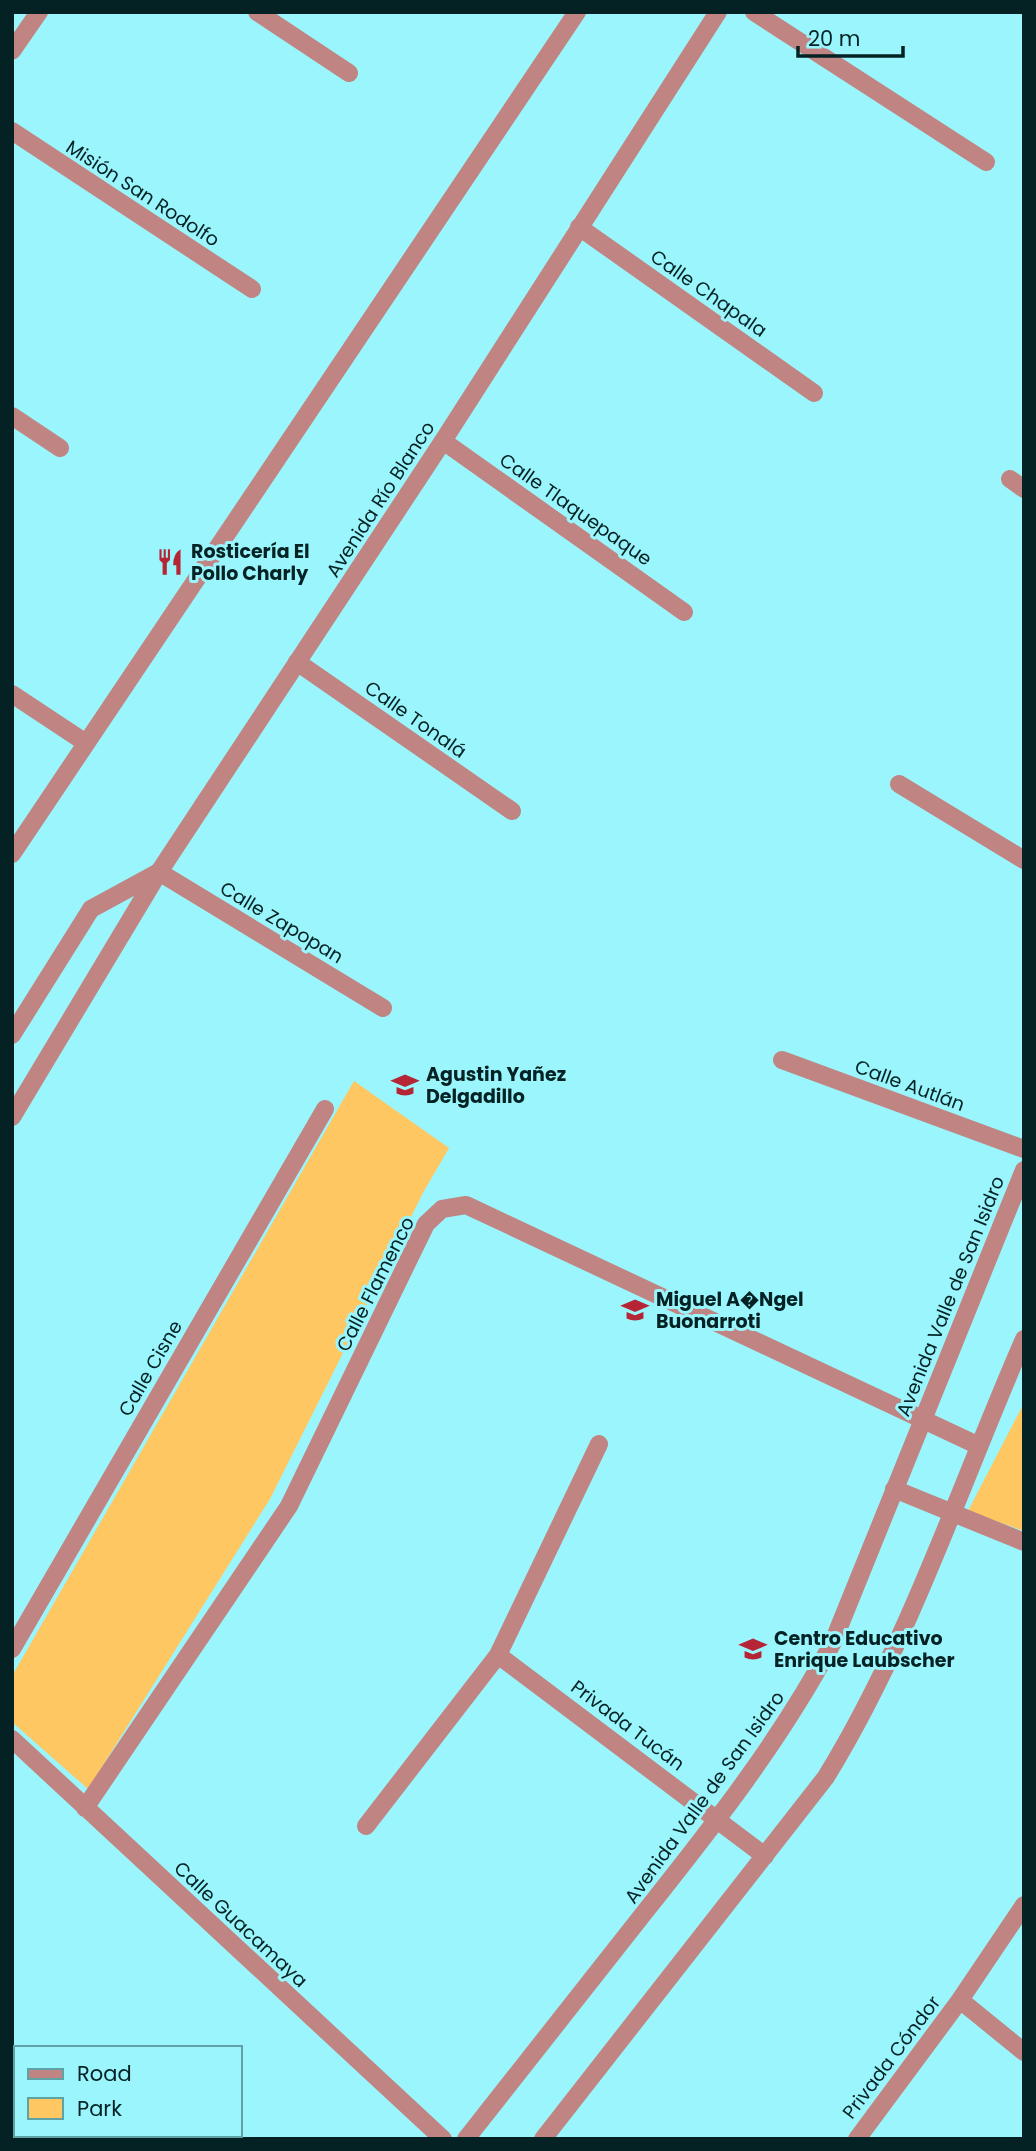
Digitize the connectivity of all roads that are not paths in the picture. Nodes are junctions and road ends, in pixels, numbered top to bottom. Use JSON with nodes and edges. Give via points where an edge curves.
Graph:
{"nodes":[{"id":1,"x":39,"y":12,"type":"edge"},
{"id":2,"x":257,"y":12,"type":"edge"},
{"id":3,"x":577,"y":12,"type":"edge"},
{"id":4,"x":718,"y":12,"type":"edge"},
{"id":5,"x":754,"y":12,"type":"edge"},
{"id":6,"x":12,"y":51,"type":"edge"},
{"id":7,"x":349,"y":73,"type":"dead end"},
{"id":8,"x":12,"y":131,"type":"edge"},
{"id":9,"x":986,"y":162,"type":"dead end"},
{"id":10,"x":579,"y":227,"type":"junction"},
{"id":11,"x":251,"y":289,"type":"dead end"},
{"id":12,"x":814,"y":393,"type":"dead end"},
{"id":13,"x":12,"y":416,"type":"edge"},
{"id":14,"x":443,"y":441,"type":"junction"},
{"id":15,"x":60,"y":448,"type":"dead end"},
{"id":16,"x":684,"y":612,"type":"dead end"},
{"id":17,"x":297,"y":662,"type":"junction"},
{"id":18,"x":12,"y":694,"type":"edge"},
{"id":19,"x":86,"y":743,"type":"junction"},
{"id":20,"x":899,"y":785,"type":"dead end"},
{"id":21,"x":512,"y":811,"type":"dead end"},
{"id":22,"x":12,"y":853,"type":"edge"},
{"id":23,"x":1024,"y":860,"type":"edge"},
{"id":24,"x":159,"y":872,"type":"junction"},
{"id":25,"x":383,"y":1008,"type":"dead end"},
{"id":26,"x":12,"y":1035,"type":"edge"},
{"id":27,"x":782,"y":1060,"type":"dead end"},
{"id":28,"x":325,"y":1109,"type":"dead end"},
{"id":29,"x":12,"y":1117,"type":"edge"},
{"id":30,"x":1024,"y":1149,"type":"edge"},
{"id":31,"x":1024,"y":1170,"type":"edge"},
{"id":32,"x":1024,"y":1339,"type":"edge"},
{"id":33,"x":923,"y":1418,"type":"junction"},
{"id":34,"x":599,"y":1444,"type":"dead end"},
{"id":35,"x":977,"y":1445,"type":"junction"},
{"id":36,"x":894,"y":1489,"type":"junction"},
{"id":37,"x":953,"y":1514,"type":"junction"},
{"id":38,"x":1024,"y":1542,"type":"edge"},
{"id":39,"x":12,"y":1649,"type":"edge"},
{"id":40,"x":498,"y":1655,"type":"junction"},
{"id":41,"x":12,"y":1739,"type":"edge"},
{"id":42,"x":85,"y":1808,"type":"junction"},
{"id":43,"x":719,"y":1819,"type":"junction"},
{"id":44,"x":366,"y":1826,"type":"dead end"},
{"id":45,"x":765,"y":1856,"type":"junction"},
{"id":46,"x":1024,"y":1905,"type":"edge"},
{"id":47,"x":960,"y":2000,"type":"junction"},
{"id":48,"x":1024,"y":2052,"type":"edge"},
{"id":49,"x":443,"y":2139,"type":"edge"},
{"id":50,"x":466,"y":2139,"type":"edge"},
{"id":51,"x":543,"y":2139,"type":"edge"},
{"id":52,"x":857,"y":2139,"type":"edge"}],
"edges":[{"from":1,"to":6,"type":"street"},
{"from":2,"to":7,"type":"street"},
{"from":3,"to":19,"type":"street"},
{"from":4,"to":10,"type":"street","name":"Avenida Río Blanco"},
{"from":5,"to":9,"type":"street"},
{"from":8,"to":11,"type":"street","name":"Misión San Rodolfo"},
{"from":10,"to":12,"type":"street","name":"Calle Chapala"},
{"from":10,"to":14,"type":"street","name":"Avenida Río Blanco"},
{"from":13,"to":15,"type":"street"},
{"from":14,"to":16,"type":"street","name":"Calle Tlaquepaque"},
{"from":14,"to":17,"type":"street","name":"Avenida Río Blanco"},
{"from":17,"to":21,"type":"street","name":"Calle Tonalá"},
{"from":17,"to":24,"type":"street","name":"Avenida Río Blanco"},
{"from":18,"to":19,"type":"street"},
{"from":19,"to":22,"type":"street"},
{"from":20,"to":23,"type":"street"},
{"from":24,"to":25,"type":"street","name":"Calle Zapopan"},
{"from":24,"to":26,"type":"street","via":[[91,909]]},
{"from":24,"to":29,"type":"street","name":"Avenida Río Blanco"},
{"from":27,"to":30,"type":"street","name":"Calle Autlán"},
{"from":28,"to":39,"type":"street","name":"Calle Cisne"},
{"from":31,"to":33,"type":"street","name":"Avenida Valle de San Isidro"},
{"from":32,"to":35,"type":"street"},
{"from":33,"to":35,"type":"street","name":"Calle Flamenco"},
{"from":33,"to":36,"type":"street","name":"Avenida Valle de San Isidro"},
{"from":33,"to":42,"type":"street","name":"Calle Flamenco","via":[[466,1205],[442,1209],[426,1224],[289,1506]]},
{"from":34,"to":40,"type":"street"},
{"from":35,"to":37,"type":"street"},
{"from":36,"to":37,"type":"street"},
{"from":36,"to":43,"type":"street","name":"Avenida Valle de San Isidro","via":[[833,1642],[776,1741]]},
{"from":37,"to":38,"type":"street"},
{"from":37,"to":45,"type":"street","via":[[858,1724],[826,1777]]},
{"from":40,"to":43,"type":"street","name":"Privada Tucán"},
{"from":40,"to":44,"type":"street"},
{"from":41,"to":42,"type":"street","name":"Calle Guacamaya"},
{"from":42,"to":49,"type":"street","name":"Calle Guacamaya"},
{"from":43,"to":45,"type":"street","name":"Privada Tucán"},
{"from":43,"to":50,"type":"street","name":"Avenida Valle de San Isidro"},
{"from":45,"to":51,"type":"street"},
{"from":46,"to":47,"type":"street","name":"Privada Cóndor"},
{"from":47,"to":48,"type":"street","name":"Privada Cóndor"},
{"from":47,"to":52,"type":"street","name":"Privada Cóndor"}]}
